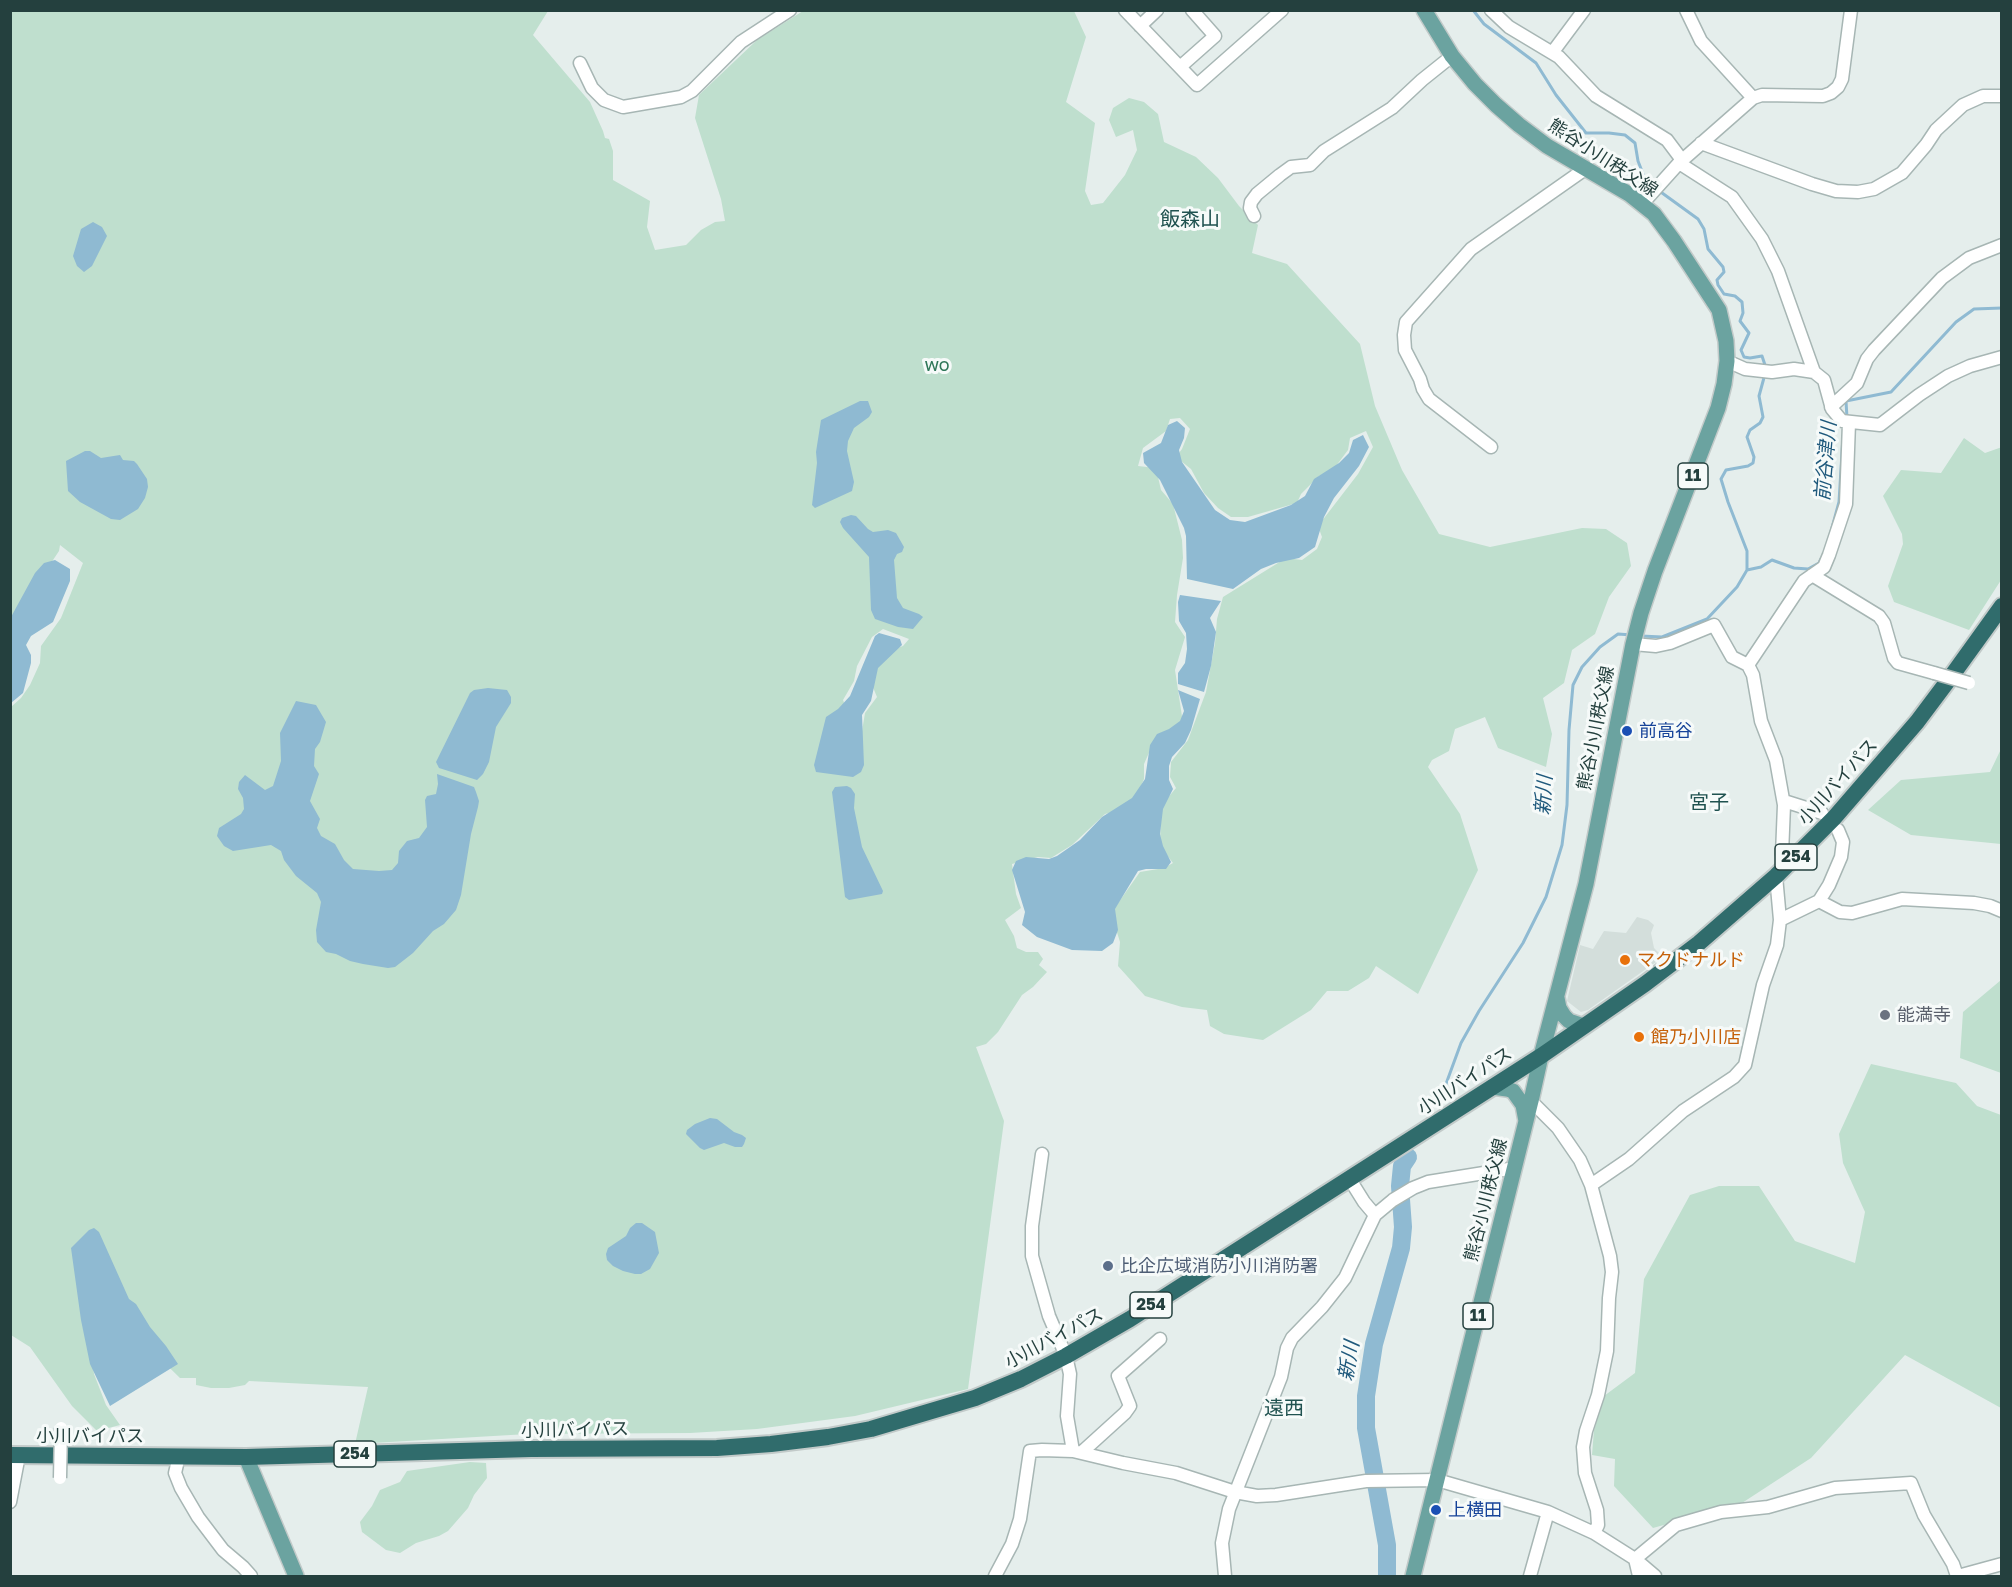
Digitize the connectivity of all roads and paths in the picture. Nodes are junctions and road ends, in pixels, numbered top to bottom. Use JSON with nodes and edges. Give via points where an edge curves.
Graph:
{"nodes":[{"id":1,"x":790,"y":10,"type":"edge"},
{"id":2,"x":1125,"y":10,"type":"edge"},
{"id":3,"x":1157,"y":10,"type":"edge"},
{"id":4,"x":1192,"y":10,"type":"edge"},
{"id":5,"x":1282,"y":10,"type":"edge"},
{"id":6,"x":1424,"y":10,"type":"edge"},
{"id":7,"x":1491,"y":10,"type":"edge"},
{"id":8,"x":1584,"y":10,"type":"edge"},
{"id":9,"x":1686,"y":10,"type":"edge"},
{"id":10,"x":1851,"y":10,"type":"edge"},
{"id":11,"x":1140,"y":26,"type":"junction"},
{"id":12,"x":1552,"y":53,"type":"junction"},
{"id":13,"x":1452,"y":56,"type":"junction"},
{"id":14,"x":580,"y":63,"type":"dead end"},
{"id":15,"x":1180,"y":67,"type":"junction"},
{"id":16,"x":2001,"y":96,"type":"edge"},
{"id":17,"x":1753,"y":98,"type":"junction"},
{"id":18,"x":1701,"y":143,"type":"junction"},
{"id":19,"x":1681,"y":162,"type":"junction"},
{"id":20,"x":1585,"y":169,"type":"junction"},
{"id":21,"x":1643,"y":203,"type":"junction"},
{"id":22,"x":1254,"y":216,"type":"dead end"},
{"id":23,"x":2001,"y":245,"type":"edge"},
{"id":24,"x":2001,"y":357,"type":"edge"},
{"id":25,"x":1727,"y":361,"type":"junction"},
{"id":26,"x":1814,"y":372,"type":"junction"},
{"id":27,"x":1831,"y":407,"type":"junction"},
{"id":28,"x":1849,"y":423,"type":"junction"},
{"id":29,"x":1491,"y":447,"type":"dead end"},
{"id":30,"x":1812,"y":575,"type":"junction"},
{"id":31,"x":2001,"y":606,"type":"edge"},
{"id":32,"x":1633,"y":644,"type":"junction"},
{"id":33,"x":1748,"y":665,"type":"junction"},
{"id":34,"x":1974,"y":684,"type":"dead end"},
{"id":35,"x":1784,"y":801,"type":"junction"},
{"id":36,"x":1822,"y":813,"type":"dead end"},
{"id":37,"x":1838,"y":830,"type":"dead end"},
{"id":38,"x":1782,"y":871,"type":"junction"},
{"id":39,"x":1819,"y":901,"type":"junction"},
{"id":40,"x":2001,"y":911,"type":"edge"},
{"id":41,"x":1780,"y":920,"type":"junction"},
{"id":42,"x":1557,"y":998,"type":"junction"},
{"id":43,"x":1584,"y":1026,"type":"junction"},
{"id":44,"x":1541,"y":1056,"type":"junction"},
{"id":45,"x":1492,"y":1087,"type":"junction"},
{"id":46,"x":1531,"y":1101,"type":"junction"},
{"id":47,"x":1526,"y":1121,"type":"junction"},
{"id":48,"x":1042,"y":1154,"type":"dead end"},
{"id":49,"x":1515,"y":1168,"type":"junction"},
{"id":50,"x":1349,"y":1178,"type":"junction"},
{"id":51,"x":1591,"y":1185,"type":"junction"},
{"id":52,"x":1375,"y":1215,"type":"junction"},
{"id":53,"x":1160,"y":1339,"type":"dead end"},
{"id":54,"x":1066,"y":1356,"type":"junction"},
{"id":55,"x":61,"y":1428,"type":"dead end"},
{"id":56,"x":1077,"y":1452,"type":"junction"},
{"id":57,"x":15,"y":1455,"type":"edge"},
{"id":58,"x":179,"y":1456,"type":"junction"},
{"id":59,"x":246,"y":1457,"type":"junction"},
{"id":60,"x":60,"y":1478,"type":"dead end"},
{"id":61,"x":1437,"y":1480,"type":"junction"},
{"id":62,"x":1235,"y":1492,"type":"junction"},
{"id":63,"x":10,"y":1502,"type":"edge"},
{"id":64,"x":1548,"y":1512,"type":"junction"},
{"id":65,"x":1594,"y":1533,"type":"junction"},
{"id":66,"x":1635,"y":1559,"type":"junction"},
{"id":67,"x":2001,"y":1564,"type":"edge"},
{"id":68,"x":251,"y":1576,"type":"edge"},
{"id":69,"x":296,"y":1576,"type":"edge"},
{"id":70,"x":995,"y":1576,"type":"edge"},
{"id":71,"x":1225,"y":1576,"type":"edge"},
{"id":72,"x":1413,"y":1576,"type":"edge"},
{"id":73,"x":1530,"y":1576,"type":"edge"},
{"id":74,"x":1639,"y":1576,"type":"edge"},
{"id":75,"x":1655,"y":1576,"type":"edge"},
{"id":76,"x":1958,"y":1576,"type":"edge"}],
"edges":[{"from":1,"to":14,"type":"street","via":[[741,42],[692,91],[681,97],[623,107],[604,100],[592,88]]},
{"from":2,"to":11,"type":"street"},
{"from":3,"to":11,"type":"street"},
{"from":4,"to":15,"type":"street","via":[[1215,36]]},
{"from":5,"to":15,"type":"street","via":[[1197,85]]},
{"from":6,"to":13,"type":"main road","name":"熊谷小川秩父線","number":"11"},
{"from":7,"to":12,"type":"street","via":[[1516,32]]},
{"from":8,"to":12,"type":"street"},
{"from":9,"to":17,"type":"street","via":[[1701,41]]},
{"from":10,"to":17,"type":"street","via":[[1838,87],[1823,96]]},
{"from":11,"to":15,"type":"street"},
{"from":12,"to":19,"type":"street","via":[[1596,96],[1667,140]]},
{"from":13,"to":20,"type":"main road","name":"熊谷小川秩父線","number":"11","via":[[1519,125]]},
{"from":13,"to":22,"type":"street","via":[[1392,108],[1310,165],[1291,167],[1280,175],[1251,202]]},
{"from":16,"to":18,"type":"street","via":[[1983,96],[1963,105],[1936,130],[1902,173],[1874,189],[1858,192],[1812,184]]},
{"from":17,"to":18,"type":"street"},
{"from":18,"to":19,"type":"street"},
{"from":19,"to":21,"type":"street"},
{"from":19,"to":26,"type":"street","via":[[1732,197],[1762,239],[1779,271]]},
{"from":20,"to":21,"type":"main road","name":"熊谷小川秩父線","number":"11"},
{"from":20,"to":29,"type":"street","via":[[1471,249],[1406,322],[1405,350],[1429,399]]},
{"from":21,"to":25,"type":"main road","name":"熊谷小川秩父線","number":"11","via":[[1712,298],[1723,325]]},
{"from":23,"to":27,"type":"street","via":[[1970,258],[1942,278],[1874,350],[1857,383]]},
{"from":24,"to":28,"type":"street","via":[[1948,376],[1880,425]]},
{"from":25,"to":26,"type":"street","via":[[1745,369]]},
{"from":25,"to":32,"type":"main road","name":"熊谷小川秩父線","number":"11","via":[[1718,408],[1655,572]]},
{"from":26,"to":27,"type":"street","via":[[1824,380]]},
{"from":27,"to":28,"type":"street","via":[[1836,416]]},
{"from":28,"to":30,"type":"street","via":[[1846,504],[1830,555],[1824,567]]},
{"from":30,"to":33,"type":"street","via":[[1804,581]]},
{"from":30,"to":34,"type":"street","bridge":true,"via":[[1879,616],[1898,663]]},
{"from":31,"to":38,"type":"highway","name":"小川バイパス","number":"254","via":[[1917,722]]},
{"from":32,"to":33,"type":"street","via":[[1670,643],[1714,625],[1732,657]]},
{"from":32,"to":42,"type":"main road","name":"熊谷小川秩父線","number":"11","via":[[1586,884]]},
{"from":33,"to":35,"type":"street"},
{"from":35,"to":36,"type":"street"},
{"from":35,"to":38,"type":"street"},
{"from":37,"to":39,"type":"street","via":[[1843,842],[1841,857]]},
{"from":38,"to":41,"type":"street"},
{"from":38,"to":43,"type":"highway","name":"小川バイパス","number":"254","via":[[1699,943]]},
{"from":39,"to":40,"type":"street","via":[[1840,912],[1852,913],[1902,899],[1974,903]]},
{"from":39,"to":41,"type":"street"},
{"from":41,"to":51,"type":"street","via":[[1745,1065]]},
{"from":42,"to":43,"type":"main road","via":[[1564,1016]]},
{"from":42,"to":44,"type":"main road","name":"熊谷小川秩父線","number":"11"},
{"from":43,"to":44,"type":"highway","name":"小川バイパス","number":"254"},
{"from":44,"to":45,"type":"highway","name":"小川バイパス","number":"254"},
{"from":44,"to":46,"type":"main road","name":"熊谷小川秩父線","number":"11"},
{"from":45,"to":47,"type":"main road","via":[[1513,1092],[1523,1105]]},
{"from":45,"to":50,"type":"highway","name":"小川バイパス","number":"254"},
{"from":46,"to":47,"type":"main road","name":"熊谷小川秩父線","number":"11"},
{"from":46,"to":51,"type":"street","via":[[1558,1128],[1580,1160]]},
{"from":47,"to":49,"type":"main road","name":"熊谷小川秩父線","number":"11"},
{"from":48,"to":54,"type":"street","via":[[1032,1256],[1049,1316]]},
{"from":49,"to":52,"type":"street","via":[[1428,1182],[1393,1200]]},
{"from":49,"to":61,"type":"main road","name":"熊谷小川秩父線","number":"11"},
{"from":50,"to":52,"type":"street"},
{"from":50,"to":54,"type":"highway","name":"小川バイパス","number":"254"},
{"from":51,"to":65,"type":"street","via":[[1612,1272],[1607,1351],[1583,1447],[1585,1473],[1599,1525]]},
{"from":52,"to":62,"type":"street","via":[[1345,1278],[1292,1338],[1281,1377]]},
{"from":53,"to":56,"type":"street","via":[[1118,1376],[1130,1406],[1125,1413]]},
{"from":54,"to":56,"type":"street","via":[[1070,1374],[1067,1416]]},
{"from":54,"to":59,"type":"highway","name":"小川バイパス","number":"254","via":[[975,1398],[871,1430],[828,1437],[717,1448]]},
{"from":55,"to":60,"type":"street","bridge":true},
{"from":56,"to":62,"type":"street","via":[[1176,1473]]},
{"from":56,"to":70,"type":"street","via":[[1030,1451],[1020,1519]]},
{"from":57,"to":58,"type":"highway","name":"小川バイパス","number":"254"},
{"from":57,"to":63,"type":"street"},
{"from":58,"to":59,"type":"highway","name":"小川バイパス","number":"254"},
{"from":58,"to":68,"type":"street","via":[[176,1473],[198,1517],[223,1550]]},
{"from":59,"to":69,"type":"main road"},
{"from":61,"to":62,"type":"street","via":[[1366,1480],[1276,1495]]},
{"from":61,"to":64,"type":"street"},
{"from":61,"to":72,"type":"main road","name":"熊谷小川秩父線","number":"11"},
{"from":62,"to":71,"type":"street","via":[[1222,1543]]},
{"from":64,"to":65,"type":"street"},
{"from":64,"to":73,"type":"street"},
{"from":65,"to":66,"type":"street"},
{"from":66,"to":74,"type":"street"},
{"from":66,"to":75,"type":"street"},
{"from":66,"to":76,"type":"street","via":[[1676,1525],[1721,1512],[1768,1508],[1834,1488],[1911,1483]]},
{"from":67,"to":76,"type":"street"}]}
